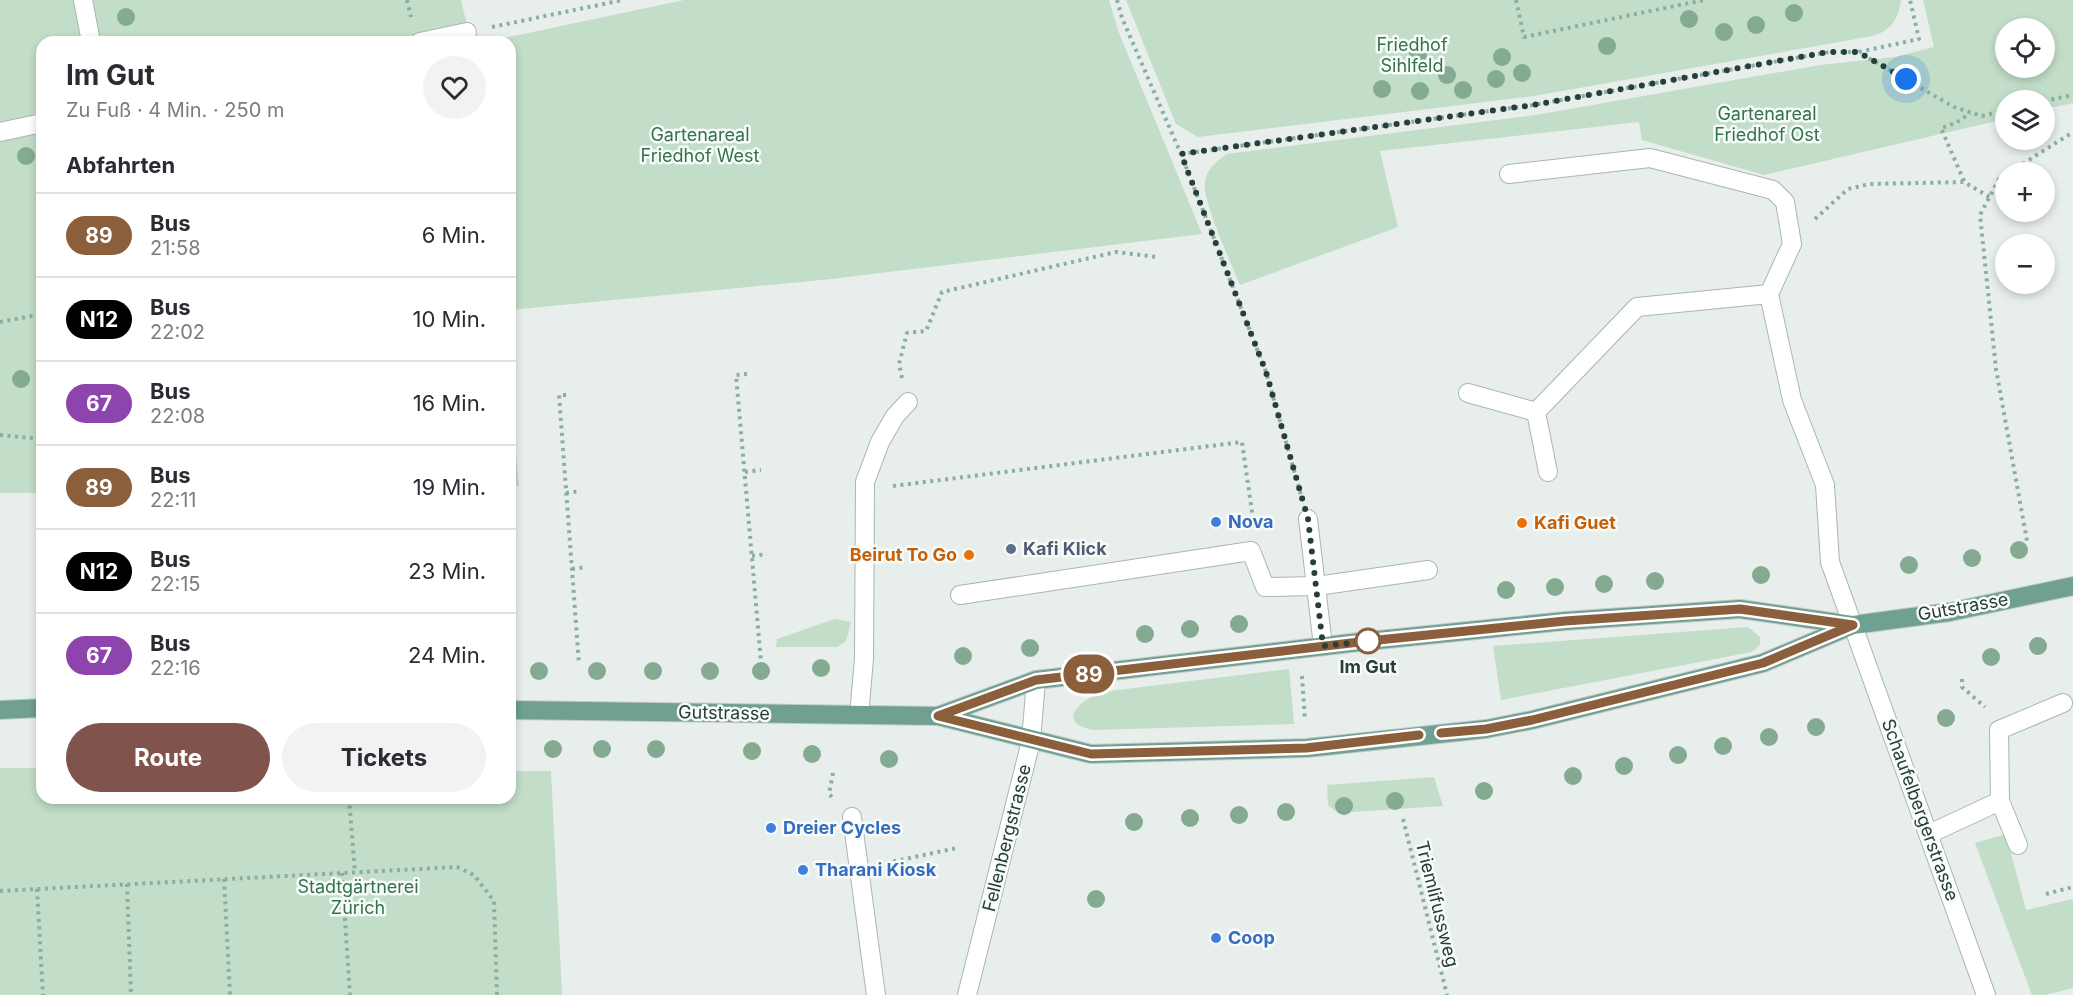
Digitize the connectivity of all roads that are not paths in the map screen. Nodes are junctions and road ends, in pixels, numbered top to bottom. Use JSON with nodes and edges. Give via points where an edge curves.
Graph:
{"nodes":[{"id":1,"x":83,"y":0,"type":"edge"},
{"id":2,"x":467,"y":32,"type":"road end"},
{"id":3,"x":91,"y":36,"type":"edge"},
{"id":4,"x":448,"y":36,"type":"edge"},
{"id":5,"x":36,"y":124,"type":"edge"},
{"id":6,"x":0,"y":132,"type":"edge"},
{"id":7,"x":1509,"y":174,"type":"dead end"},
{"id":8,"x":1769,"y":294,"type":"junction"},
{"id":9,"x":1468,"y":393,"type":"dead end"},
{"id":10,"x":908,"y":402,"type":"road end"},
{"id":11,"x":1536,"y":412,"type":"junction"},
{"id":12,"x":1548,"y":472,"type":"dead end"},
{"id":13,"x":1308,"y":519,"type":"road end"},
{"id":14,"x":1428,"y":570,"type":"dead end"},
{"id":15,"x":1317,"y":586,"type":"junction"},
{"id":16,"x":2073,"y":586,"type":"edge"},
{"id":17,"x":960,"y":595,"type":"dead end"},
{"id":18,"x":1853,"y":625,"type":"junction"},
{"id":19,"x":1323,"y":646,"type":"junction"},
{"id":20,"x":1036,"y":680,"type":"junction"},
{"id":21,"x":2062,"y":703,"type":"dead end"},
{"id":22,"x":36,"y":708,"type":"edge"},
{"id":23,"x":0,"y":710,"type":"edge"},
{"id":24,"x":516,"y":710,"type":"edge"},
{"id":25,"x":859,"y":715,"type":"junction"},
{"id":26,"x":938,"y":716,"type":"junction"},
{"id":27,"x":1031,"y":741,"type":"junction"},
{"id":28,"x":2000,"y":801,"type":"junction"},
{"id":29,"x":852,"y":817,"type":"dead end"},
{"id":30,"x":1929,"y":834,"type":"junction"},
{"id":31,"x":2018,"y":846,"type":"dead end"},
{"id":32,"x":876,"y":995,"type":"edge"},
{"id":33,"x":967,"y":995,"type":"edge"},
{"id":34,"x":1986,"y":995,"type":"edge"}],
"edges":[{"from":1,"to":3,"type":"street"},
{"from":2,"to":4,"type":"street"},
{"from":5,"to":6,"type":"street"},
{"from":7,"to":8,"type":"street","via":[[1650,158],[1773,190],[1785,202],[1792,244]]},
{"from":8,"to":11,"type":"street","via":[[1637,307]]},
{"from":8,"to":18,"type":"street","name":"Schaufelbergerstrasse","via":[[1792,400],[1825,485],[1830,562]]},
{"from":9,"to":11,"type":"street"},
{"from":10,"to":25,"type":"street","via":[[880,442],[865,482],[864,658]]},
{"from":11,"to":12,"type":"street"},
{"from":13,"to":15,"type":"street"},
{"from":14,"to":15,"type":"street"},
{"from":15,"to":17,"type":"street","via":[[1265,587],[1251,551]]},
{"from":15,"to":19,"type":"street"},
{"from":16,"to":18,"type":"main road","name":"Gutstrasse","via":[[1950,612]]},
{"from":18,"to":19,"type":"main road","name":"Gutstrasse","via":[[1740,609],[1565,621]]},
{"from":18,"to":27,"type":"main road","name":"Gutstrasse","via":[[1763,663],[1486,729],[1306,748],[1091,754]]},
{"from":18,"to":30,"type":"street","name":"Schaufelbergerstrasse"},
{"from":19,"to":20,"type":"main road","name":"Gutstrasse"},
{"from":20,"to":26,"type":"main road","name":"Gutstrasse"},
{"from":20,"to":27,"type":"street","name":"Fellenbergstrasse"},
{"from":21,"to":28,"type":"street","via":[[1999,730]]},
{"from":22,"to":23,"type":"main road"},
{"from":24,"to":25,"type":"main road","name":"Gutstrasse"},
{"from":25,"to":26,"type":"main road","name":"Gutstrasse"},
{"from":26,"to":27,"type":"main road","name":"Gutstrasse"},
{"from":27,"to":33,"type":"street","name":"Fellenbergstrasse"},
{"from":28,"to":30,"type":"street"},
{"from":28,"to":31,"type":"street"},
{"from":29,"to":32,"type":"street"},
{"from":30,"to":34,"type":"street","name":"Schaufelbergerstrasse"}]}
